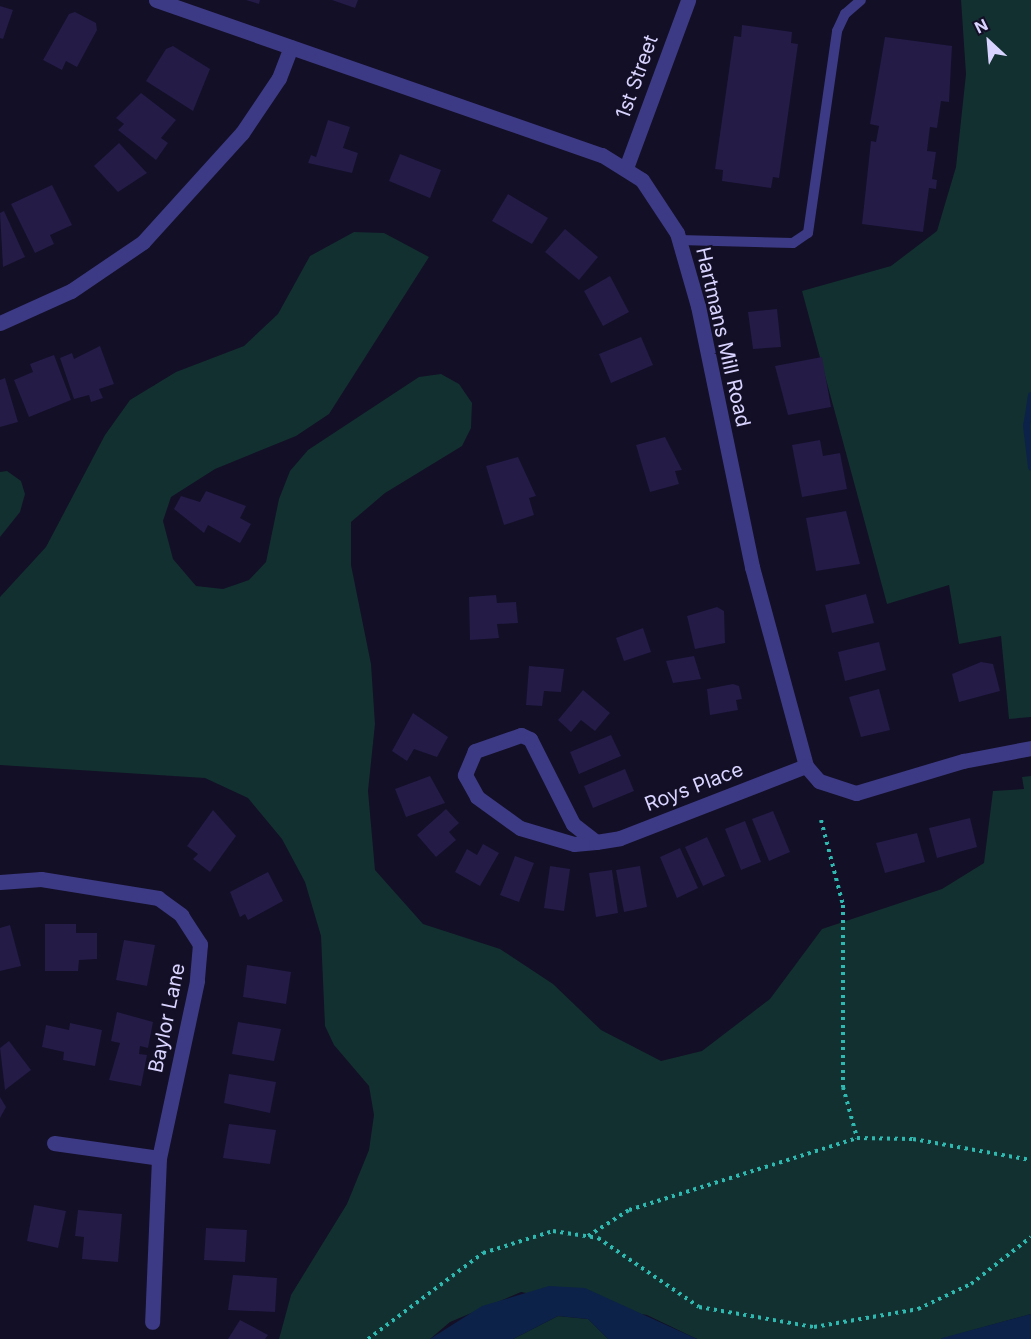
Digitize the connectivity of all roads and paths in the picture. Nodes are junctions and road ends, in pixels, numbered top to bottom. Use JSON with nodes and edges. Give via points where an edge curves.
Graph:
{"nodes":[{"id":1,"x":156,"y":0,"type":"edge"},
{"id":2,"x":688,"y":0,"type":"edge"},
{"id":3,"x":861,"y":0,"type":"edge"},
{"id":4,"x":291,"y":46,"type":"junction"},
{"id":5,"x":626,"y":168,"type":"junction"},
{"id":6,"x":679,"y":240,"type":"junction"},
{"id":7,"x":0,"y":323,"type":"edge"},
{"id":8,"x":1031,"y":748,"type":"edge"},
{"id":9,"x":806,"y":766,"type":"junction"},
{"id":10,"x":821,"y":820,"type":"dead end"},
{"id":11,"x":596,"y":842,"type":"junction"},
{"id":12,"x":0,"y":882,"type":"edge"},
{"id":13,"x":857,"y":1138,"type":"junction"},
{"id":14,"x":54,"y":1143,"type":"dead end"},
{"id":15,"x":159,"y":1158,"type":"junction"},
{"id":16,"x":1031,"y":1160,"type":"edge"},
{"id":17,"x":587,"y":1236,"type":"junction"},
{"id":18,"x":1031,"y":1237,"type":"edge"},
{"id":19,"x":152,"y":1322,"type":"dead end"},
{"id":20,"x":368,"y":1339,"type":"edge"}],
"edges":[{"from":1,"to":4,"type":"street","name":"Hartmans Mill Road"},
{"from":2,"to":5,"type":"street","name":"1st Street"},
{"from":3,"to":6,"type":"lane","via":[[844,14],[837,31],[808,233],[793,243]]},
{"from":4,"to":5,"type":"street","name":"Hartmans Mill Road"},
{"from":4,"to":7,"type":"street","via":[[279,78],[242,133],[151,234],[71,291]]},
{"from":5,"to":6,"type":"street","name":"Hartmans Mill Road","via":[[663,204]]},
{"from":6,"to":9,"type":"street","name":"Hartmans Mill Road","via":[[700,316],[752,567]]},
{"from":8,"to":9,"type":"street","via":[[963,761],[856,793],[838,791],[819,781]]},
{"from":9,"to":11,"type":"street","name":"Roys Place"},
{"from":10,"to":13,"type":"path","via":[[843,905],[843,1087]]},
{"from":11,"to":11,"type":"street","name":"Roys Place","via":[[573,824],[530,738],[521,735],[486,745],[468,762],[468,785],[477,797],[520,828],[574,844]]},
{"from":12,"to":15,"type":"street","name":"Baylor Lane","via":[[41,879],[158,898],[194,929],[201,959]]},
{"from":13,"to":16,"type":"path","via":[[913,1139]]},
{"from":13,"to":17,"type":"path","via":[[629,1210]]},
{"from":14,"to":15,"type":"street"},
{"from":15,"to":19,"type":"street","name":"Baylor Lane"},
{"from":17,"to":18,"type":"path","via":[[636,1259],[668,1289],[699,1307],[814,1327],[918,1309],[971,1284]]},
{"from":17,"to":20,"type":"path","via":[[553,1231],[483,1253]]}]}
